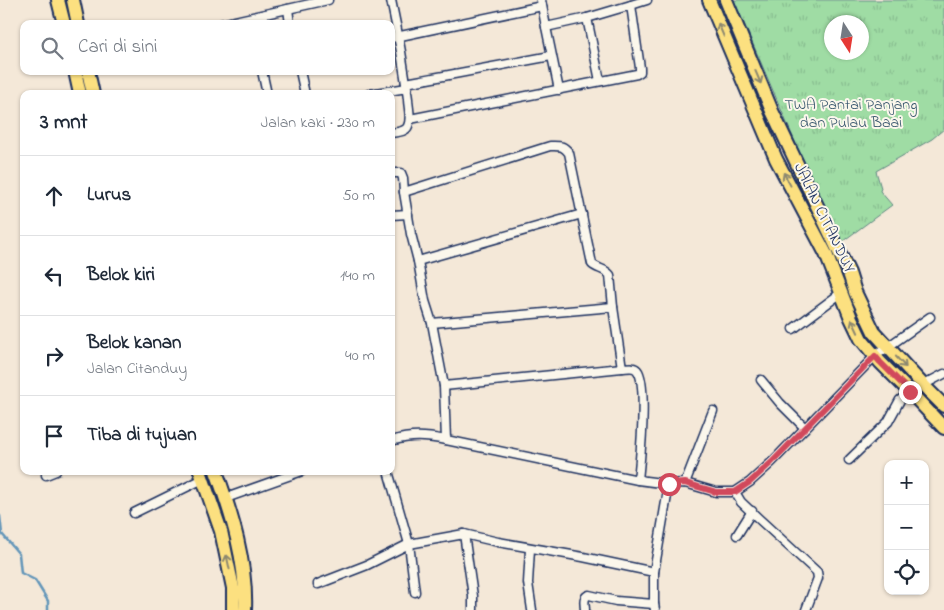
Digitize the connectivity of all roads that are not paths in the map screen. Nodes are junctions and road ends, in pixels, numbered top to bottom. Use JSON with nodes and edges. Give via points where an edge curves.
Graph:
{"nodes":[{"id":1,"x":58,"y":0,"type":"edge"},
{"id":2,"x":73,"y":0,"type":"edge"},
{"id":3,"x":328,"y":0,"type":"edge"},
{"id":4,"x":391,"y":0,"type":"edge"},
{"id":5,"x":647,"y":0,"type":"edge"},
{"id":6,"x":708,"y":0,"type":"edge"},
{"id":7,"x":726,"y":0,"type":"edge"},
{"id":8,"x":542,"y":3,"type":"edge"},
{"id":9,"x":631,"y":5,"type":"junction"},
{"id":10,"x":288,"y":9,"type":"junction"},
{"id":11,"x":587,"y":18,"type":"junction"},
{"id":12,"x":63,"y":20,"type":"edge"},
{"id":13,"x":77,"y":20,"type":"edge"},
{"id":14,"x":239,"y":20,"type":"edge"},
{"id":15,"x":289,"y":20,"type":"edge"},
{"id":16,"x":393,"y":20,"type":"edge"},
{"id":17,"x":546,"y":28,"type":"junction"},
{"id":18,"x":395,"y":37,"type":"edge"},
{"id":19,"x":552,"y":56,"type":"junction"},
{"id":20,"x":76,"y":75,"type":"edge"},
{"id":21,"x":89,"y":75,"type":"edge"},
{"id":22,"x":263,"y":75,"type":"edge"},
{"id":23,"x":301,"y":75,"type":"edge"},
{"id":24,"x":600,"y":81,"type":"junction"},
{"id":25,"x":407,"y":85,"type":"junction"},
{"id":26,"x":79,"y":90,"type":"edge"},
{"id":27,"x":92,"y":90,"type":"edge"},
{"id":28,"x":266,"y":90,"type":"edge"},
{"id":29,"x":304,"y":90,"type":"edge"},
{"id":30,"x":386,"y":90,"type":"edge"},
{"id":31,"x":559,"y":90,"type":"junction"},
{"id":32,"x":410,"y":119,"type":"junction"},
{"id":33,"x":395,"y":132,"type":"edge"},
{"id":34,"x":395,"y":173,"type":"edge"},
{"id":35,"x":404,"y":192,"type":"junction"},
{"id":36,"x":408,"y":214,"type":"junction"},
{"id":37,"x":582,"y":214,"type":"junction"},
{"id":38,"x":395,"y":215,"type":"edge"},
{"id":39,"x":418,"y":261,"type":"junction"},
{"id":40,"x":842,"y":293,"type":"junction"},
{"id":41,"x":613,"y":307,"type":"junction"},
{"id":42,"x":930,"y":317,"type":"dead end"},
{"id":43,"x":432,"y":323,"type":"junction"},
{"id":44,"x":793,"y":329,"type":"dead end"},
{"id":45,"x":888,"y":347,"type":"junction"},
{"id":46,"x":875,"y":356,"type":"junction"},
{"id":47,"x":622,"y":368,"type":"junction"},
{"id":48,"x":944,"y":374,"type":"edge"},
{"id":49,"x":761,"y":380,"type":"dead end"},
{"id":50,"x":923,"y":385,"type":"junction"},
{"id":51,"x":444,"y":386,"type":"junction"},
{"id":52,"x":910,"y":392,"type":"junction"},
{"id":53,"x":944,"y":406,"type":"edge"},
{"id":54,"x":713,"y":411,"type":"dead end"},
{"id":55,"x":805,"y":428,"type":"junction"},
{"id":56,"x":944,"y":428,"type":"edge"},
{"id":57,"x":395,"y":440,"type":"edge"},
{"id":58,"x":446,"y":440,"type":"junction"},
{"id":59,"x":849,"y":460,"type":"dead end"},
{"id":60,"x":201,"y":475,"type":"edge"},
{"id":61,"x":217,"y":475,"type":"edge"},
{"id":62,"x":291,"y":475,"type":"edge"},
{"id":63,"x":389,"y":475,"type":"edge"},
{"id":64,"x":638,"y":480,"type":"junction"},
{"id":65,"x":685,"y":483,"type":"junction"},
{"id":66,"x":669,"y":484,"type":"junction"},
{"id":67,"x":735,"y":492,"type":"junction"},
{"id":68,"x":226,"y":498,"type":"junction"},
{"id":69,"x":752,"y":511,"type":"junction"},
{"id":70,"x":134,"y":512,"type":"dead end"},
{"id":71,"x":464,"y":534,"type":"junction"},
{"id":72,"x":738,"y":536,"type":"dead end"},
{"id":73,"x":409,"y":544,"type":"junction"},
{"id":74,"x":530,"y":549,"type":"junction"},
{"id":75,"x":654,"y":572,"type":"junction"},
{"id":76,"x":318,"y":584,"type":"dead end"},
{"id":77,"x":415,"y":592,"type":"dead end"},
{"id":78,"x":655,"y":607,"type":"edge"},
{"id":79,"x":233,"y":610,"type":"edge"},
{"id":80,"x":245,"y":610,"type":"edge"},
{"id":81,"x":473,"y":610,"type":"edge"},
{"id":82,"x":532,"y":610,"type":"edge"},
{"id":83,"x":585,"y":610,"type":"edge"},
{"id":84,"x":806,"y":610,"type":"edge"}],
"edges":[{"from":1,"to":12,"type":"main road"},
{"from":2,"to":13,"type":"main road"},
{"from":3,"to":10,"type":"street"},
{"from":4,"to":16,"type":"street"},
{"from":5,"to":9,"type":"street"},
{"from":40,"to":6,"type":"main road","name":"JALAN CITANDUY","one_way":true,"via":[[826,254],[776,159]]},
{"from":7,"to":45,"type":"main road","name":"JALAN CITANDUY","one_way":true,"via":[[772,111],[849,272],[869,322]]},
{"from":8,"to":17,"type":"street"},
{"from":8,"to":18,"type":"street"},
{"from":9,"to":11,"type":"street"},
{"from":9,"to":24,"type":"street","via":[[640,72]]},
{"from":10,"to":14,"type":"street"},
{"from":10,"to":15,"type":"street"},
{"from":11,"to":17,"type":"street"},
{"from":11,"to":24,"type":"street"},
{"from":17,"to":19,"type":"street"},
{"from":18,"to":25,"type":"street"},
{"from":19,"to":25,"type":"street"},
{"from":19,"to":31,"type":"street"},
{"from":20,"to":26,"type":"main road"},
{"from":21,"to":27,"type":"main road"},
{"from":22,"to":28,"type":"street"},
{"from":23,"to":29,"type":"street"},
{"from":24,"to":31,"type":"street"},
{"from":25,"to":30,"type":"street"},
{"from":25,"to":32,"type":"street"},
{"from":31,"to":32,"type":"street"},
{"from":32,"to":33,"type":"street","via":[[406,130]]},
{"from":34,"to":35,"type":"street","via":[[401,173]]},
{"from":35,"to":36,"type":"street"},
{"from":35,"to":37,"type":"street","via":[[550,146],[559,146],[570,153]]},
{"from":36,"to":38,"type":"street"},
{"from":36,"to":39,"type":"street"},
{"from":37,"to":39,"type":"street"},
{"from":37,"to":41,"type":"street","via":[[592,264],[610,275]]},
{"from":39,"to":43,"type":"street"},
{"from":40,"to":44,"type":"street"},
{"from":46,"to":40,"type":"main road","name":"JALAN CITANDUY","one_way":true,"via":[[858,334]]},
{"from":41,"to":43,"type":"street"},
{"from":41,"to":47,"type":"street"},
{"from":42,"to":45,"type":"street"},
{"from":43,"to":51,"type":"street"},
{"from":45,"to":46,"type":"street"},
{"from":45,"to":50,"type":"main road","name":"JALAN CITANDUY","one_way":true},
{"from":46,"to":52,"type":"main road","name":"JALAN CITANDUY"},
{"from":46,"to":55,"type":"street"},
{"from":47,"to":51,"type":"street"},
{"from":47,"to":64,"type":"street","via":[[636,369],[642,389],[643,426]]},
{"from":48,"to":50,"type":"street"},
{"from":49,"to":55,"type":"street"},
{"from":50,"to":53,"type":"main road","name":"JALAN CITANDUY"},
{"from":51,"to":58,"type":"street"},
{"from":52,"to":56,"type":"main road","name":"JALAN CITANDUY"},
{"from":52,"to":59,"type":"street","via":[[900,400],[888,422]]},
{"from":54,"to":65,"type":"street"},
{"from":55,"to":67,"type":"street","via":[[772,462]]},
{"from":57,"to":58,"type":"street","via":[[422,436]]},
{"from":58,"to":64,"type":"street"},
{"from":60,"to":70,"type":"street"},
{"from":79,"to":60,"type":"main road","one_way":true,"via":[[234,588],[221,531]]},
{"from":61,"to":68,"type":"main road"},
{"from":62,"to":68,"type":"street"},
{"from":63,"to":73,"type":"street"},
{"from":64,"to":66,"type":"street"},
{"from":65,"to":66,"type":"street"},
{"from":65,"to":67,"type":"street","via":[[716,492]]},
{"from":66,"to":75,"type":"street"},
{"from":67,"to":69,"type":"street"},
{"from":68,"to":80,"type":"main road","via":[[244,571]]},
{"from":69,"to":72,"type":"street"},
{"from":69,"to":84,"type":"street","via":[[817,572],[818,578]]},
{"from":71,"to":73,"type":"street"},
{"from":71,"to":74,"type":"street"},
{"from":71,"to":81,"type":"street"},
{"from":73,"to":76,"type":"street"},
{"from":73,"to":77,"type":"street"},
{"from":74,"to":75,"type":"street"},
{"from":74,"to":82,"type":"street","via":[[528,583]]},
{"from":75,"to":78,"type":"street"},
{"from":78,"to":83,"type":"street","via":[[586,596]]}]}
